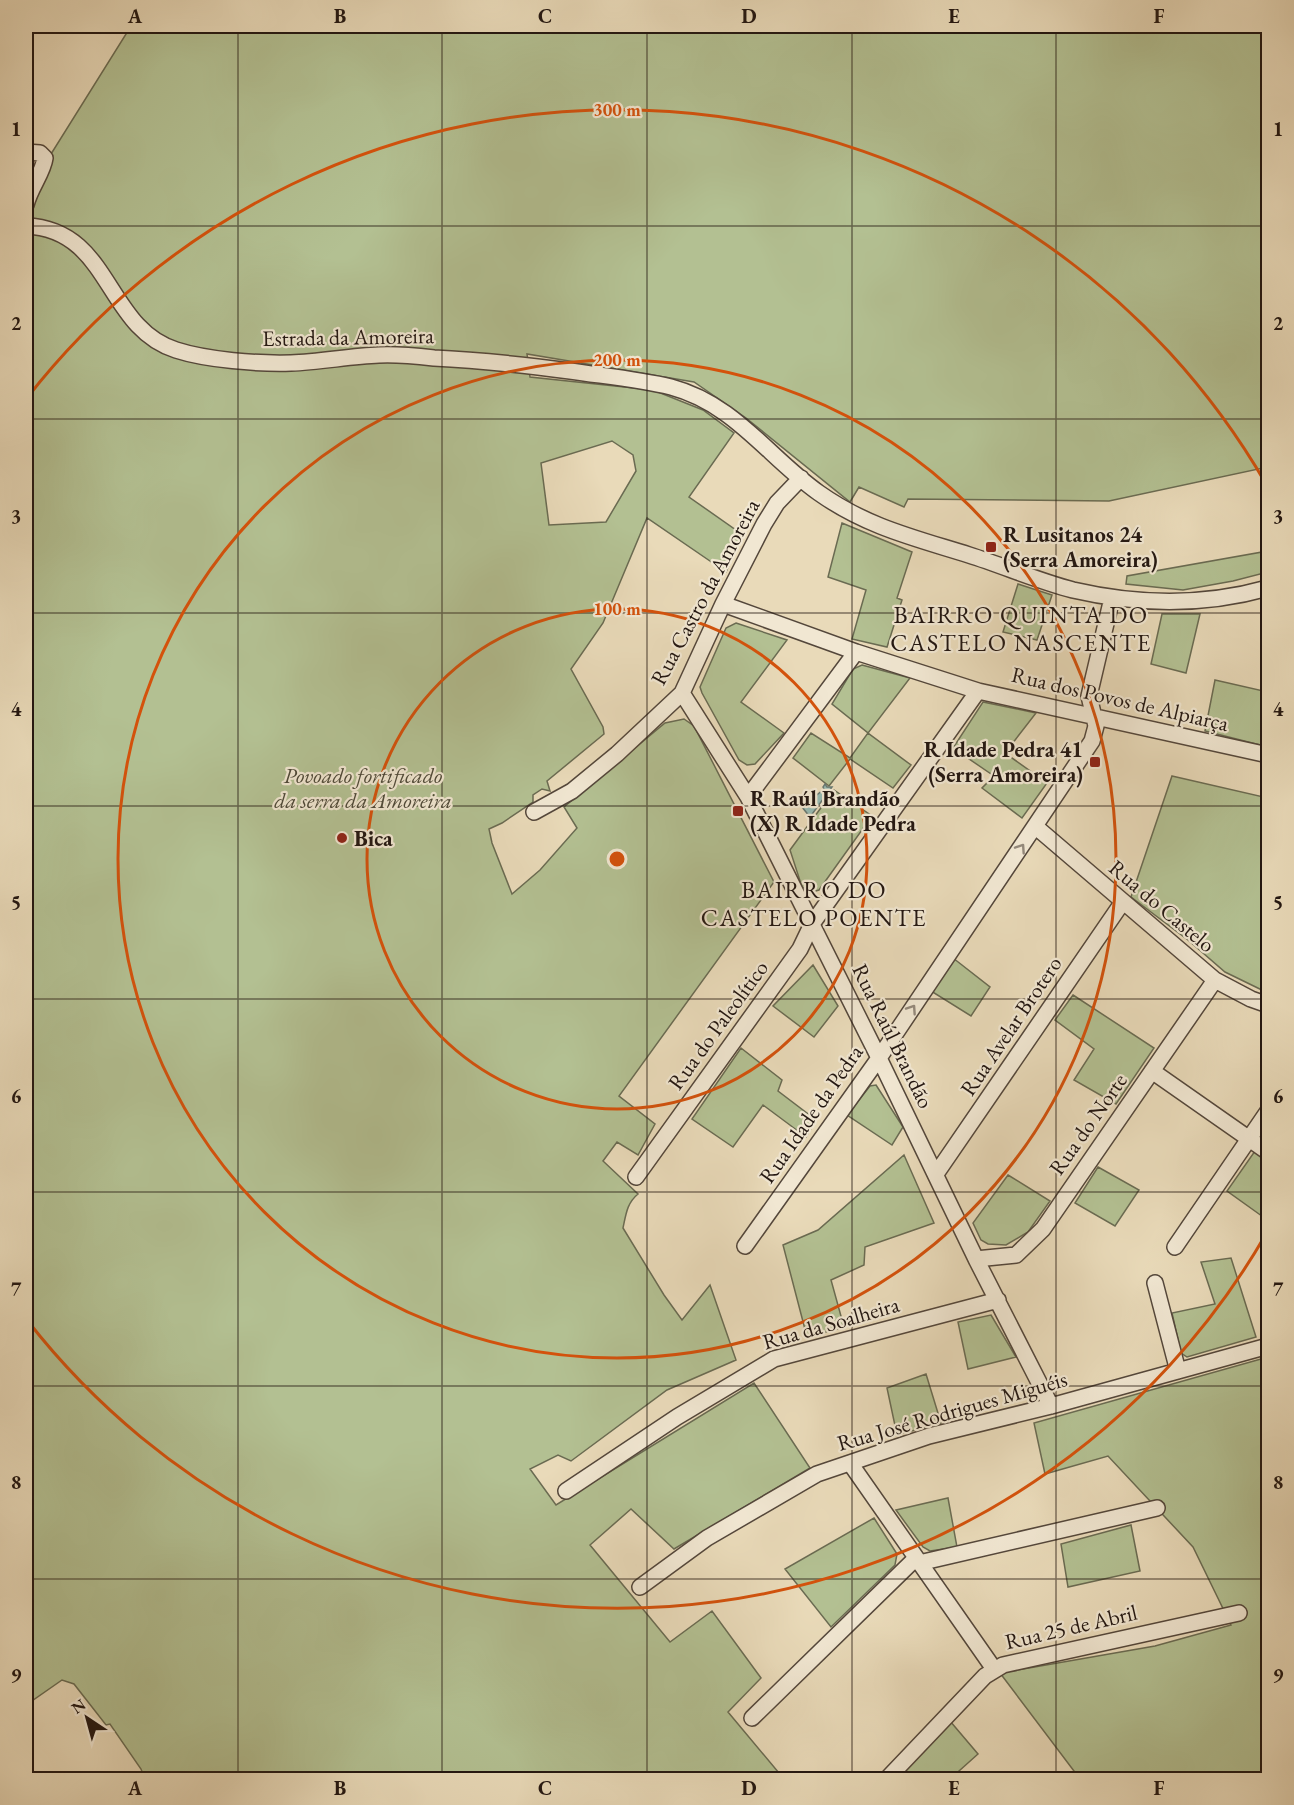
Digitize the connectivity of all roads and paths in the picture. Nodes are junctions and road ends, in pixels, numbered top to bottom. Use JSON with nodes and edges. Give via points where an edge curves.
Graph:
{"nodes":[{"id":1,"x":26,"y":152,"type":"edge"},
{"id":2,"x":26,"y":205,"type":"edge"},
{"id":3,"x":26,"y":226,"type":"edge"},
{"id":4,"x":801,"y":478,"type":"junction"},
{"id":5,"x":1269,"y":588,"type":"edge"},
{"id":6,"x":1112,"y":598,"type":"junction"},
{"id":7,"x":723,"y":604,"type":"junction"},
{"id":8,"x":856,"y":652,"type":"junction"},
{"id":9,"x":978,"y":691,"type":"junction"},
{"id":10,"x":682,"y":693,"type":"junction"},
{"id":11,"x":1095,"y":716,"type":"junction"},
{"id":12,"x":1269,"y":755,"type":"edge"},
{"id":13,"x":748,"y":797,"type":"junction"},
{"id":14,"x":534,"y":812,"type":"dead end"},
{"id":15,"x":1036,"y":827,"type":"junction"},
{"id":16,"x":1122,"y":903,"type":"junction"},
{"id":17,"x":812,"y":924,"type":"junction"},
{"id":18,"x":1215,"y":980,"type":"junction"},
{"id":19,"x":1269,"y":1005,"type":"edge"},
{"id":20,"x":879,"y":1058,"type":"junction"},
{"id":21,"x":1152,"y":1071,"type":"junction"},
{"id":22,"x":1269,"y":1111,"type":"edge"},
{"id":23,"x":1250,"y":1138,"type":"junction"},
{"id":24,"x":1269,"y":1152,"type":"edge"},
{"id":25,"x":936,"y":1174,"type":"junction"},
{"id":26,"x":636,"y":1178,"type":"dead end"},
{"id":27,"x":745,"y":1246,"type":"dead end"},
{"id":28,"x":1175,"y":1247,"type":"dead end"},
{"id":29,"x":976,"y":1259,"type":"junction"},
{"id":30,"x":1155,"y":1283,"type":"dead end"},
{"id":31,"x":998,"y":1300,"type":"junction"},
{"id":32,"x":1269,"y":1346,"type":"edge"},
{"id":33,"x":1178,"y":1371,"type":"junction"},
{"id":34,"x":1052,"y":1406,"type":"junction"},
{"id":35,"x":850,"y":1463,"type":"junction"},
{"id":36,"x":566,"y":1491,"type":"dead end"},
{"id":37,"x":1157,"y":1508,"type":"dead end"},
{"id":38,"x":918,"y":1560,"type":"junction"},
{"id":39,"x":640,"y":1587,"type":"dead end"},
{"id":40,"x":1239,"y":1612,"type":"dead end"},
{"id":41,"x":994,"y":1669,"type":"junction"},
{"id":42,"x":752,"y":1718,"type":"dead end"},
{"id":43,"x":886,"y":1779,"type":"edge"}],
"edges":[{"from":1,"to":2,"type":"street","via":[[40,153],[45,158]]},
{"from":3,"to":4,"type":"street","name":"Estrada da Amoreira","via":[[62,233],[78,244],[139,327],[173,349],[219,358],[290,363],[382,354],[503,362],[666,386],[722,411]]},
{"from":4,"to":6,"type":"street","name":"Estrada da Amoreira","via":[[855,516],[888,530],[1062,587]]},
{"from":4,"to":7,"type":"street","name":"Rua Castro da Amoreira","via":[[771,512]]},
{"from":5,"to":6,"type":"street","name":"Estrada da Amoreira","via":[[1205,600]]},
{"from":6,"to":11,"type":"street","name":"Rua Idade da Pedra","via":[[1089,696]]},
{"from":7,"to":8,"type":"street","name":"Rua dos Povos de Alpiarça"},
{"from":7,"to":10,"type":"street","name":"Rua Castro da Amoreira"},
{"from":8,"to":9,"type":"street","name":"Rua dos Povos de Alpiarça"},
{"from":8,"to":13,"type":"street"},
{"from":9,"to":11,"type":"street","name":"Rua dos Povos de Alpiarça"},
{"from":9,"to":17,"type":"street","name":"Rua do Paleolítico"},
{"from":10,"to":13,"type":"street","name":"Rua Raúl Brandão"},
{"from":10,"to":14,"type":"street","name":"Rua Castro da Amoreira","via":[[572,791]]},
{"from":11,"to":12,"type":"street","name":"Rua dos Povos de Alpiarça"},
{"from":11,"to":15,"type":"street","name":"Rua Idade da Pedra","via":[[1092,741]]},
{"from":13,"to":17,"type":"street","name":"Rua Raúl Brandão"},
{"from":15,"to":16,"type":"street","name":"Rua do Castelo"},
{"from":20,"to":15,"type":"street","name":"Rua Idade da Pedra","one_way":true},
{"from":16,"to":18,"type":"street","name":"Rua do Castelo"},
{"from":16,"to":25,"type":"street","name":"Rua Avelar Brotero"},
{"from":17,"to":20,"type":"street","name":"Rua Raúl Brandão"},
{"from":17,"to":26,"type":"street","name":"Rua do Paleolítico","via":[[800,949]]},
{"from":18,"to":19,"type":"street","name":"Rua do Castelo"},
{"from":18,"to":21,"type":"street","name":"Rua do Norte"},
{"from":20,"to":25,"type":"street","name":"Rua Raúl Brandão"},
{"from":20,"to":27,"type":"street","name":"Rua Idade da Pedra"},
{"from":21,"to":23,"type":"street"},
{"from":21,"to":29,"type":"street","name":"Rua do Norte","via":[[1043,1229],[1016,1255]]},
{"from":22,"to":23,"type":"street"},
{"from":23,"to":24,"type":"street"},
{"from":23,"to":28,"type":"street"},
{"from":25,"to":29,"type":"street","name":"Rua Raúl Brandão"},
{"from":29,"to":31,"type":"street","name":"Rua Raúl Brandão"},
{"from":30,"to":33,"type":"street"},
{"from":31,"to":34,"type":"street","name":"Rua Raúl Brandão"},
{"from":31,"to":36,"type":"street","name":"Rua da Soalheira","via":[[774,1359]]},
{"from":32,"to":33,"type":"street","name":"Rua José Rodrigues Miguéis"},
{"from":33,"to":34,"type":"street","name":"Rua José Rodrigues Miguéis"},
{"from":34,"to":35,"type":"street","name":"Rua José Rodrigues Miguéis","via":[[929,1436]]},
{"from":35,"to":38,"type":"street"},
{"from":35,"to":39,"type":"street","name":"Rua José Rodrigues Miguéis","via":[[817,1473],[707,1538]]},
{"from":37,"to":38,"type":"street"},
{"from":38,"to":41,"type":"street"},
{"from":38,"to":42,"type":"street"},
{"from":40,"to":41,"type":"street","name":"Rua 25 de Abril"},
{"from":41,"to":43,"type":"street","name":"Rua 25 de Abril"}]}
